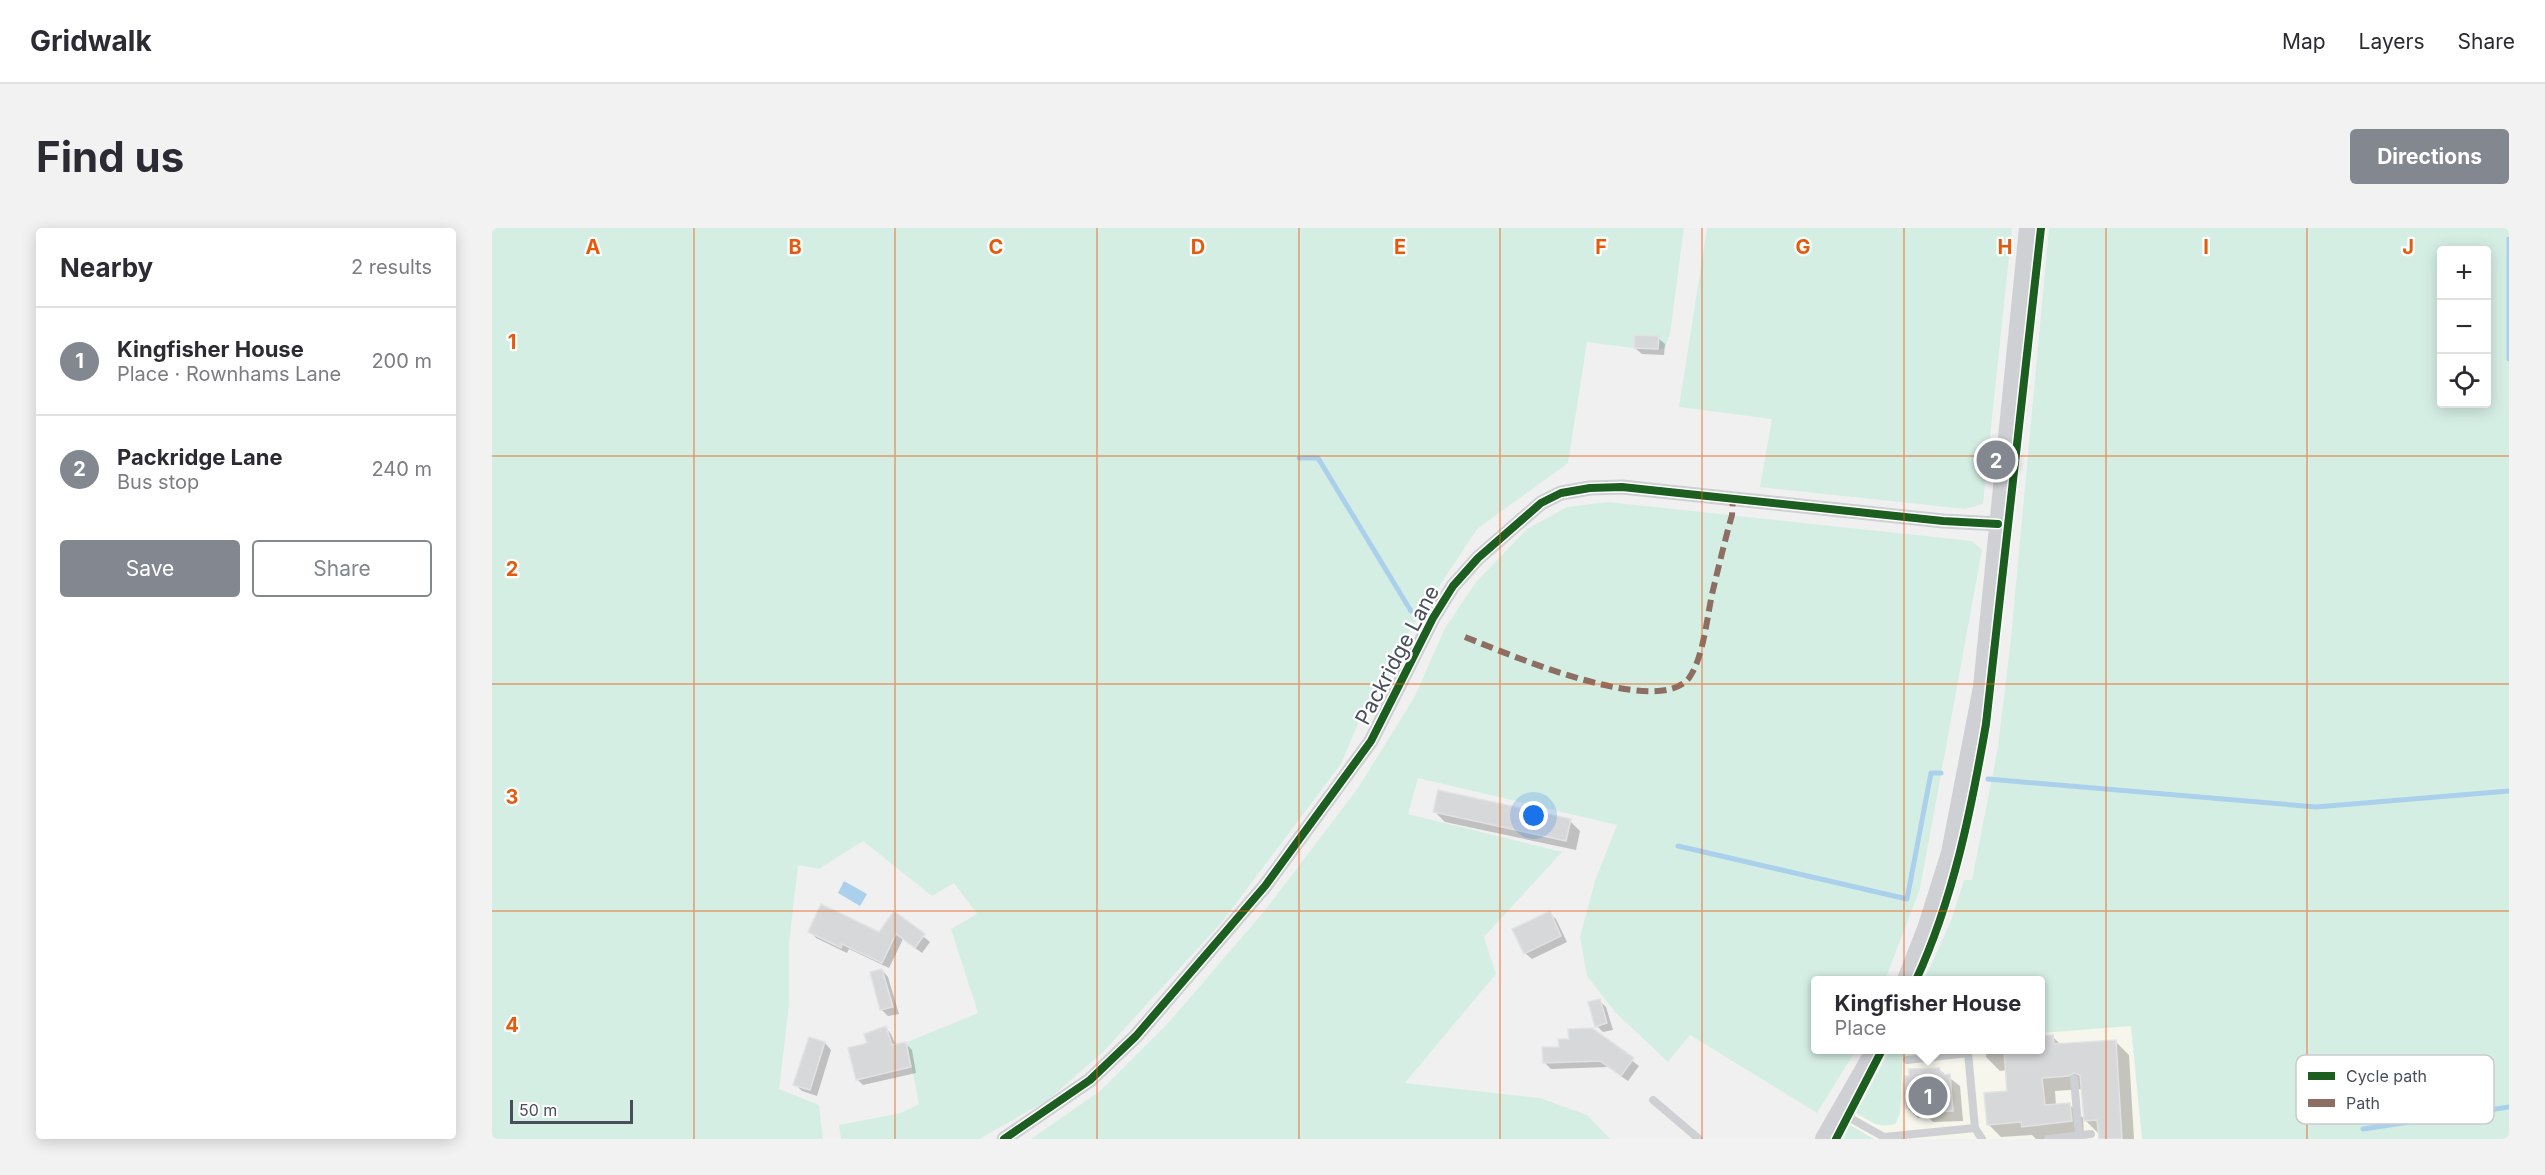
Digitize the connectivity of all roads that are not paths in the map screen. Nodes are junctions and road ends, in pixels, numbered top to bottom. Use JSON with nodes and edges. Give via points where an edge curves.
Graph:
{"nodes":[{"id":1,"x":2029,"y":228,"type":"edge"},
{"id":2,"x":1998,"y":524,"type":"junction"},
{"id":3,"x":1909,"y":976,"type":"edge"},
{"id":4,"x":1874,"y":1054,"type":"edge"},
{"id":5,"x":1959,"y":1054,"type":"edge"},
{"id":6,"x":1968,"y":1054,"type":"edge"},
{"id":7,"x":1907,"y":1060,"type":"dead end"},
{"id":8,"x":2074,"y":1079,"type":"dead end"},
{"id":9,"x":1653,"y":1100,"type":"dead end"},
{"id":10,"x":1841,"y":1113,"type":"junction"},
{"id":11,"x":1975,"y":1128,"type":"junction"},
{"id":12,"x":2091,"y":1134,"type":"dead end"},
{"id":13,"x":2079,"y":1136,"type":"junction"},
{"id":14,"x":1004,"y":1139,"type":"edge"},
{"id":15,"x":1699,"y":1139,"type":"edge"},
{"id":16,"x":1825,"y":1139,"type":"edge"},
{"id":17,"x":1982,"y":1139,"type":"edge"},
{"id":18,"x":2048,"y":1139,"type":"edge"}],
"edges":[{"from":1,"to":2,"type":"street"},
{"from":2,"to":3,"type":"street","via":[[1983,687],[1961,809],[1941,887]]},
{"from":2,"to":14,"type":"street","name":"Packridge Lane","via":[[1943,522],[1622,487],[1562,493],[1541,503],[1478,558],[1454,586],[1433,618],[1371,741],[1265,886],[1173,995],[1090,1080]]},
{"from":4,"to":10,"type":"street"},
{"from":5,"to":7,"type":"lane"},
{"from":6,"to":11,"type":"lane"},
{"from":8,"to":13,"type":"lane"},
{"from":9,"to":15,"type":"lane"},
{"from":10,"to":11,"type":"lane","via":[[1884,1137]]},
{"from":10,"to":16,"type":"street"},
{"from":11,"to":17,"type":"lane"},
{"from":12,"to":13,"type":"lane"},
{"from":13,"to":18,"type":"lane"}]}
